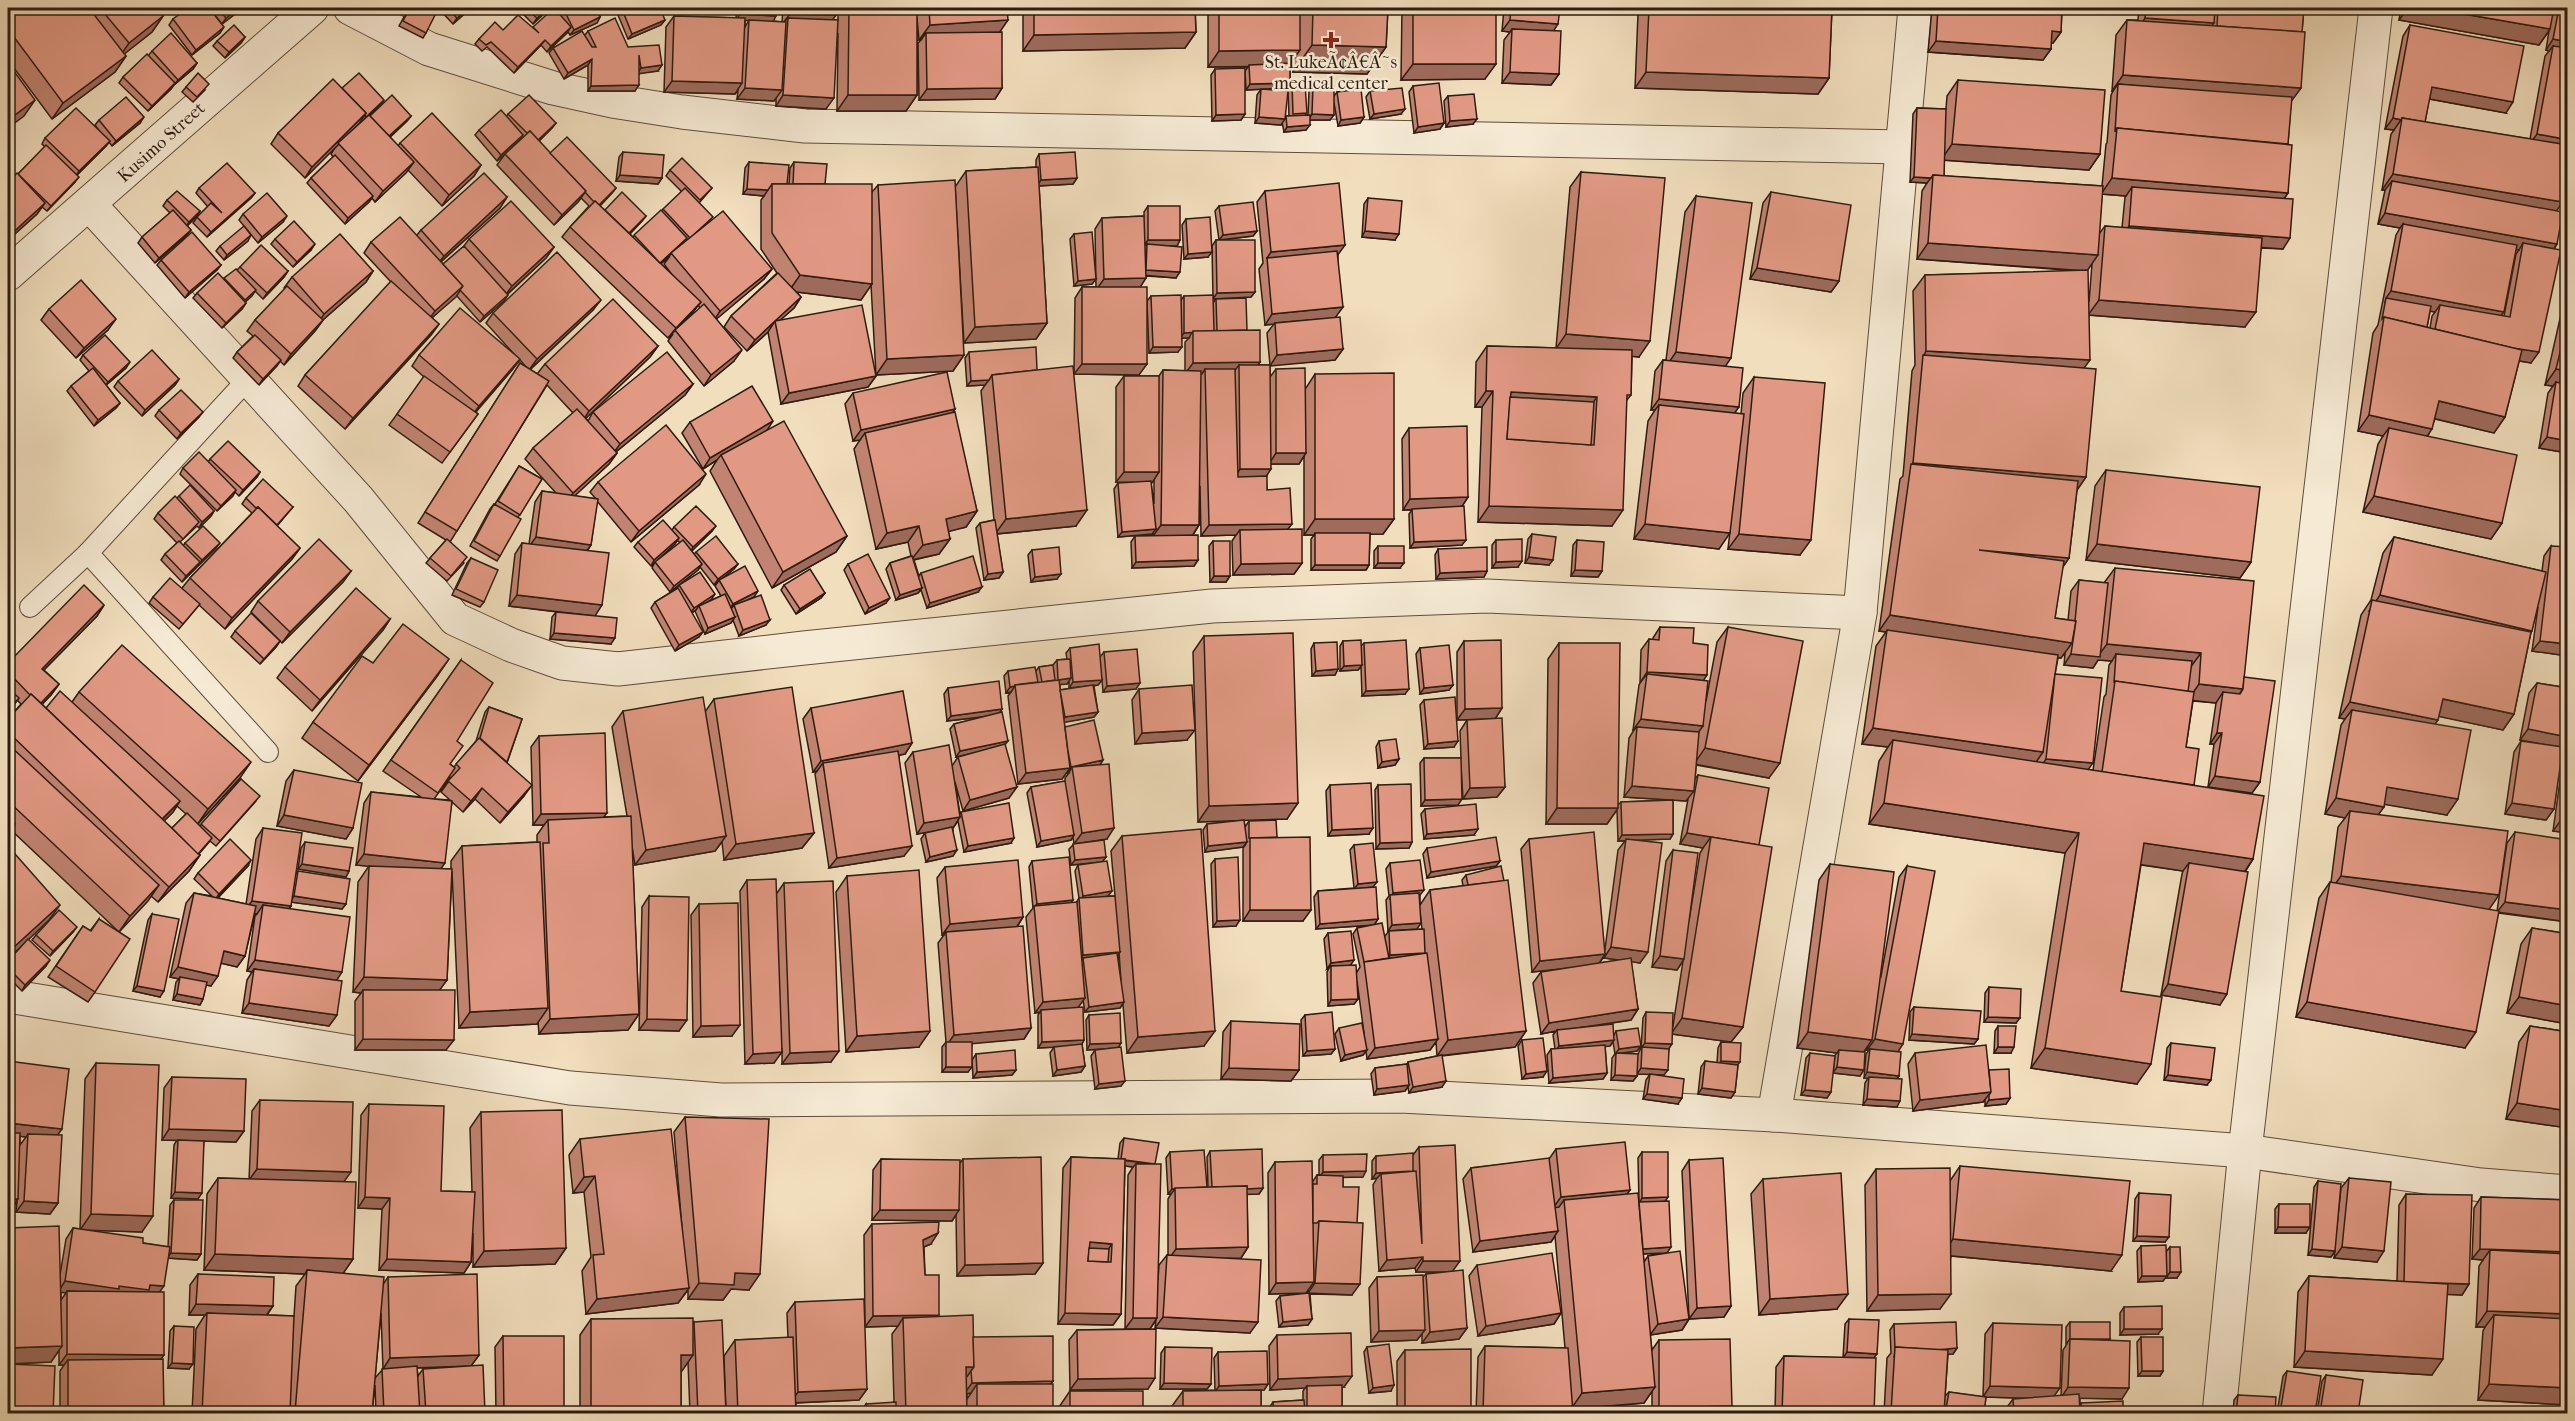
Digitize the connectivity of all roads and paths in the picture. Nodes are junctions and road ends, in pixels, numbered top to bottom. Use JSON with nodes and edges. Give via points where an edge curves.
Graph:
{"nodes":[{"id":1,"x":312,"y":8,"type":"edge"},
{"id":2,"x":350,"y":8,"type":"edge"},
{"id":3,"x":1915,"y":8,"type":"edge"},
{"id":4,"x":2376,"y":8,"type":"edge"},
{"id":5,"x":1903,"y":147,"type":"junction"},
{"id":6,"x":90,"y":205,"type":"junction"},
{"id":7,"x":8,"y":274,"type":"edge"},
{"id":8,"x":247,"y":380,"type":"junction"},
{"id":9,"x":88,"y":553,"type":"junction"},
{"id":10,"x":30,"y":607,"type":"dead end"},
{"id":11,"x":1860,"y":613,"type":"junction"},
{"id":12,"x":268,"y":752,"type":"dead end"},
{"id":13,"x":8,"y":996,"type":"edge"},
{"id":14,"x":1774,"y":1115,"type":"junction"},
{"id":15,"x":2246,"y":1151,"type":"junction"},
{"id":16,"x":2568,"y":1192,"type":"edge"},
{"id":17,"x":2219,"y":1413,"type":"edge"}],
"edges":[{"from":1,"to":6,"type":"street","name":"Kusimo Street"},
{"from":2,"to":5,"type":"street","via":[[429,49],[553,88],[682,112],[806,126]]},
{"from":3,"to":5,"type":"street"},
{"from":4,"to":15,"type":"street"},
{"from":5,"to":11,"type":"street"},
{"from":6,"to":7,"type":"street","name":"Kusimo Street"},
{"from":6,"to":8,"type":"street"},
{"from":8,"to":9,"type":"lane"},
{"from":8,"to":11,"type":"street","via":[[358,499],[455,619],[562,663],[618,669],[1212,606],[1392,599],[1487,596]]},
{"from":9,"to":10,"type":"lane"},
{"from":9,"to":12,"type":"lane"},
{"from":11,"to":14,"type":"street"},
{"from":13,"to":14,"type":"street","via":[[570,1088],[721,1100],[1400,1096]]},
{"from":14,"to":15,"type":"street"},
{"from":15,"to":16,"type":"street","via":[[2481,1185]]},
{"from":15,"to":17,"type":"street"}]}
